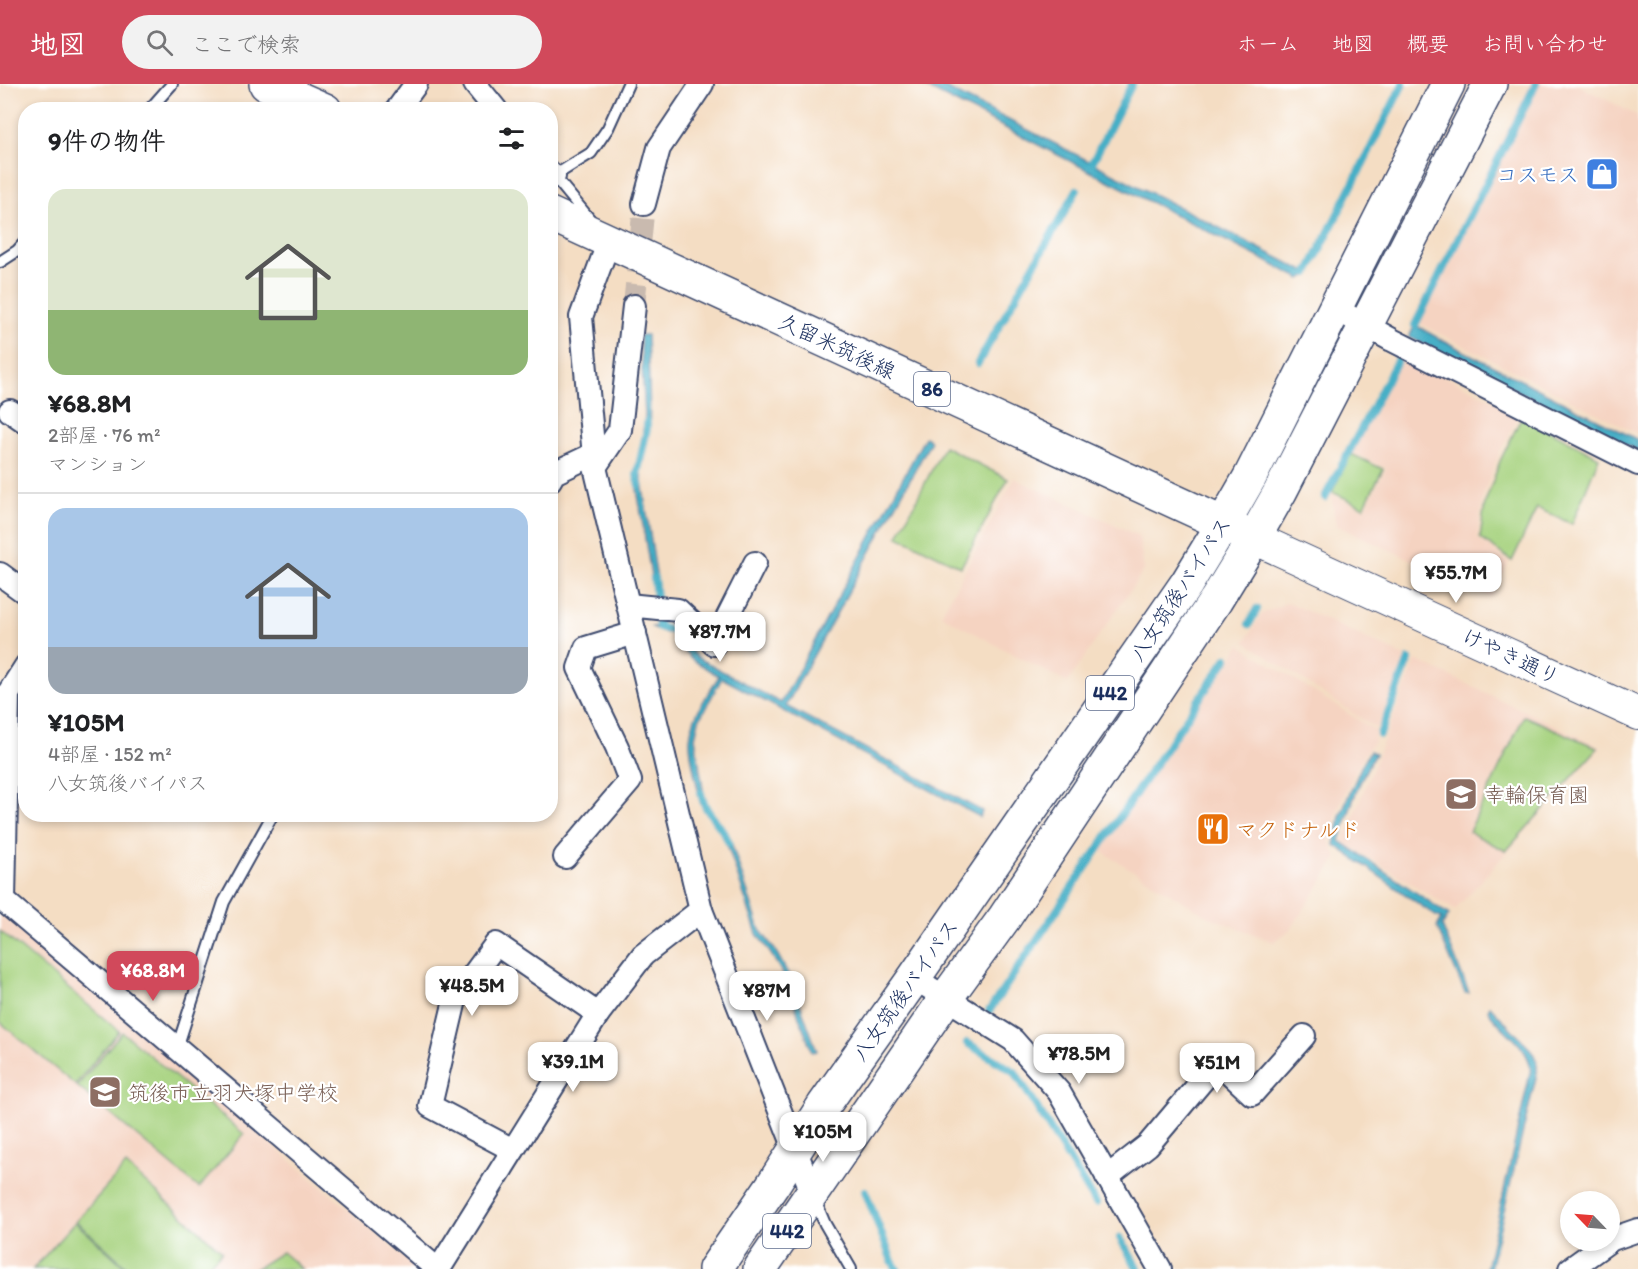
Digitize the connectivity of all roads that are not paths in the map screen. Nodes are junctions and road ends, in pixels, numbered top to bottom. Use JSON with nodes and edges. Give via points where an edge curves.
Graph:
{"nodes":[{"id":1,"x":172,"y":84,"type":"edge"},
{"id":2,"x":266,"y":84,"type":"edge"},
{"id":3,"x":416,"y":84,"type":"edge"},
{"id":4,"x":475,"y":84,"type":"edge"},
{"id":5,"x":628,"y":84,"type":"edge"},
{"id":6,"x":702,"y":84,"type":"edge"},
{"id":7,"x":1448,"y":84,"type":"edge"},
{"id":8,"x":1490,"y":84,"type":"edge"},
{"id":9,"x":155,"y":102,"type":"edge"},
{"id":10,"x":307,"y":102,"type":"edge"},
{"id":11,"x":404,"y":102,"type":"edge"},
{"id":12,"x":490,"y":102,"type":"edge"},
{"id":13,"x":558,"y":171,"type":"edge"},
{"id":14,"x":558,"y":181,"type":"edge"},
{"id":15,"x":644,"y":204,"type":"tunnel mouth"},
{"id":16,"x":558,"y":218,"type":"edge"},
{"id":17,"x":609,"y":241,"type":"junction"},
{"id":18,"x":18,"y":250,"type":"edge"},
{"id":19,"x":0,"y":262,"type":"edge"},
{"id":20,"x":634,"y":306,"type":"tunnel mouth"},
{"id":21,"x":1334,"y":308,"type":"junction"},
{"id":22,"x":1366,"y":326,"type":"junction"},
{"id":23,"x":594,"y":461,"type":"junction"},
{"id":24,"x":1638,"y":464,"type":"edge"},
{"id":25,"x":558,"y":472,"type":"edge"},
{"id":26,"x":1223,"y":524,"type":"junction"},
{"id":27,"x":1254,"y":538,"type":"junction"},
{"id":28,"x":755,"y":563,"type":"dead end"},
{"id":29,"x":0,"y":574,"type":"edge"},
{"id":30,"x":18,"y":587,"type":"edge"},
{"id":31,"x":628,"y":605,"type":"junction"},
{"id":32,"x":635,"y":633,"type":"junction"},
{"id":33,"x":18,"y":678,"type":"edge"},
{"id":34,"x":1638,"y":714,"type":"edge"},
{"id":35,"x":269,"y":822,"type":"edge"},
{"id":36,"x":565,"y":857,"type":"dead end"},
{"id":37,"x":2,"y":903,"type":"edge"},
{"id":38,"x":701,"y":910,"type":"junction"},
{"id":39,"x":914,"y":978,"type":"junction"},
{"id":40,"x":946,"y":998,"type":"junction"},
{"id":41,"x":598,"y":1014,"type":"junction"},
{"id":42,"x":1304,"y":1036,"type":"dead end"},
{"id":43,"x":177,"y":1048,"type":"junction"},
{"id":44,"x":795,"y":1149,"type":"junction"},
{"id":45,"x":513,"y":1150,"type":"junction"},
{"id":46,"x":1107,"y":1177,"type":"junction"},
{"id":47,"x":812,"y":1192,"type":"junction"},
{"id":48,"x":1638,"y":1230,"type":"edge"},
{"id":49,"x":438,"y":1269,"type":"edge"},
{"id":50,"x":715,"y":1269,"type":"edge"},
{"id":51,"x":760,"y":1269,"type":"edge"},
{"id":52,"x":851,"y":1269,"type":"edge"},
{"id":53,"x":1160,"y":1269,"type":"edge"},
{"id":54,"x":1570,"y":1269,"type":"edge"}],
"edges":[{"from":1,"to":9,"type":"lane"},
{"from":2,"to":10,"type":"main road"},
{"from":3,"to":11,"type":"street"},
{"from":4,"to":12,"type":"street"},
{"from":5,"to":13,"type":"lane","via":[[608,128],[591,153]]},
{"from":6,"to":15,"type":"street","via":[[658,148]]},
{"from":7,"to":21,"type":"main road","name":"八女筑後バイパス","number":"442"},
{"from":8,"to":22,"type":"main road","name":"八女筑後バイパス","number":"442"},
{"from":14,"to":17,"type":"lane"},
{"from":16,"to":17,"type":"main road","name":"久留米筑後線","number":"86"},
{"from":17,"to":23,"type":"street","via":[[581,317]]},
{"from":17,"to":26,"type":"main road","name":"久留米筑後線","number":"86"},
{"from":18,"to":19,"type":"lane"},
{"from":20,"to":23,"type":"street","via":[[620,430]]},
{"from":21,"to":22,"type":"street"},
{"from":21,"to":26,"type":"main road","name":"八女筑後バイパス","number":"442"},
{"from":22,"to":24,"type":"street"},
{"from":22,"to":27,"type":"main road","name":"八女筑後バイパス","number":"442"},
{"from":23,"to":25,"type":"street"},
{"from":23,"to":31,"type":"street"},
{"from":26,"to":27,"type":"main road","name":"久留米筑後線","number":"86"},
{"from":26,"to":39,"type":"main road","name":"八女筑後バイパス","number":"442","via":[[1187,583]]},
{"from":27,"to":34,"type":"street","name":"けやき通り"},
{"from":27,"to":40,"type":"main road","name":"八女筑後バイパス","number":"442","via":[[1005,917]]},
{"from":28,"to":31,"type":"street","via":[[714,644],[678,610]]},
{"from":29,"to":30,"type":"street"},
{"from":31,"to":32,"type":"street"},
{"from":32,"to":36,"type":"street","via":[[586,648],[579,668],[630,781]]},
{"from":32,"to":38,"type":"street"},
{"from":33,"to":37,"type":"street","via":[[8,694]]},
{"from":35,"to":43,"type":"lane","via":[[224,902]]},
{"from":37,"to":43,"type":"street"},
{"from":38,"to":41,"type":"street","via":[[643,955]]},
{"from":38,"to":44,"type":"street"},
{"from":39,"to":40,"type":"street"},
{"from":39,"to":44,"type":"main road","name":"八女筑後バイパス","number":"442"},
{"from":40,"to":46,"type":"street","via":[[1013,1040],[1059,1092]]},
{"from":40,"to":47,"type":"main road","name":"八女筑後バイパス","number":"442"},
{"from":41,"to":45,"type":"street"},
{"from":41,"to":45,"type":"street","via":[[495,944],[455,1000],[430,1106]]},
{"from":42,"to":46,"type":"street","via":[[1252,1094],[1218,1062],[1148,1145]]},
{"from":43,"to":49,"type":"street"},
{"from":44,"to":47,"type":"street"},
{"from":44,"to":50,"type":"main road","name":"八女筑後バイパス","number":"442"},
{"from":45,"to":49,"type":"street"},
{"from":46,"to":53,"type":"street"},
{"from":47,"to":51,"type":"main road","name":"八女筑後バイパス","number":"442"},
{"from":47,"to":52,"type":"lane"},
{"from":48,"to":54,"type":"street","via":[[1612,1239]]}]}
